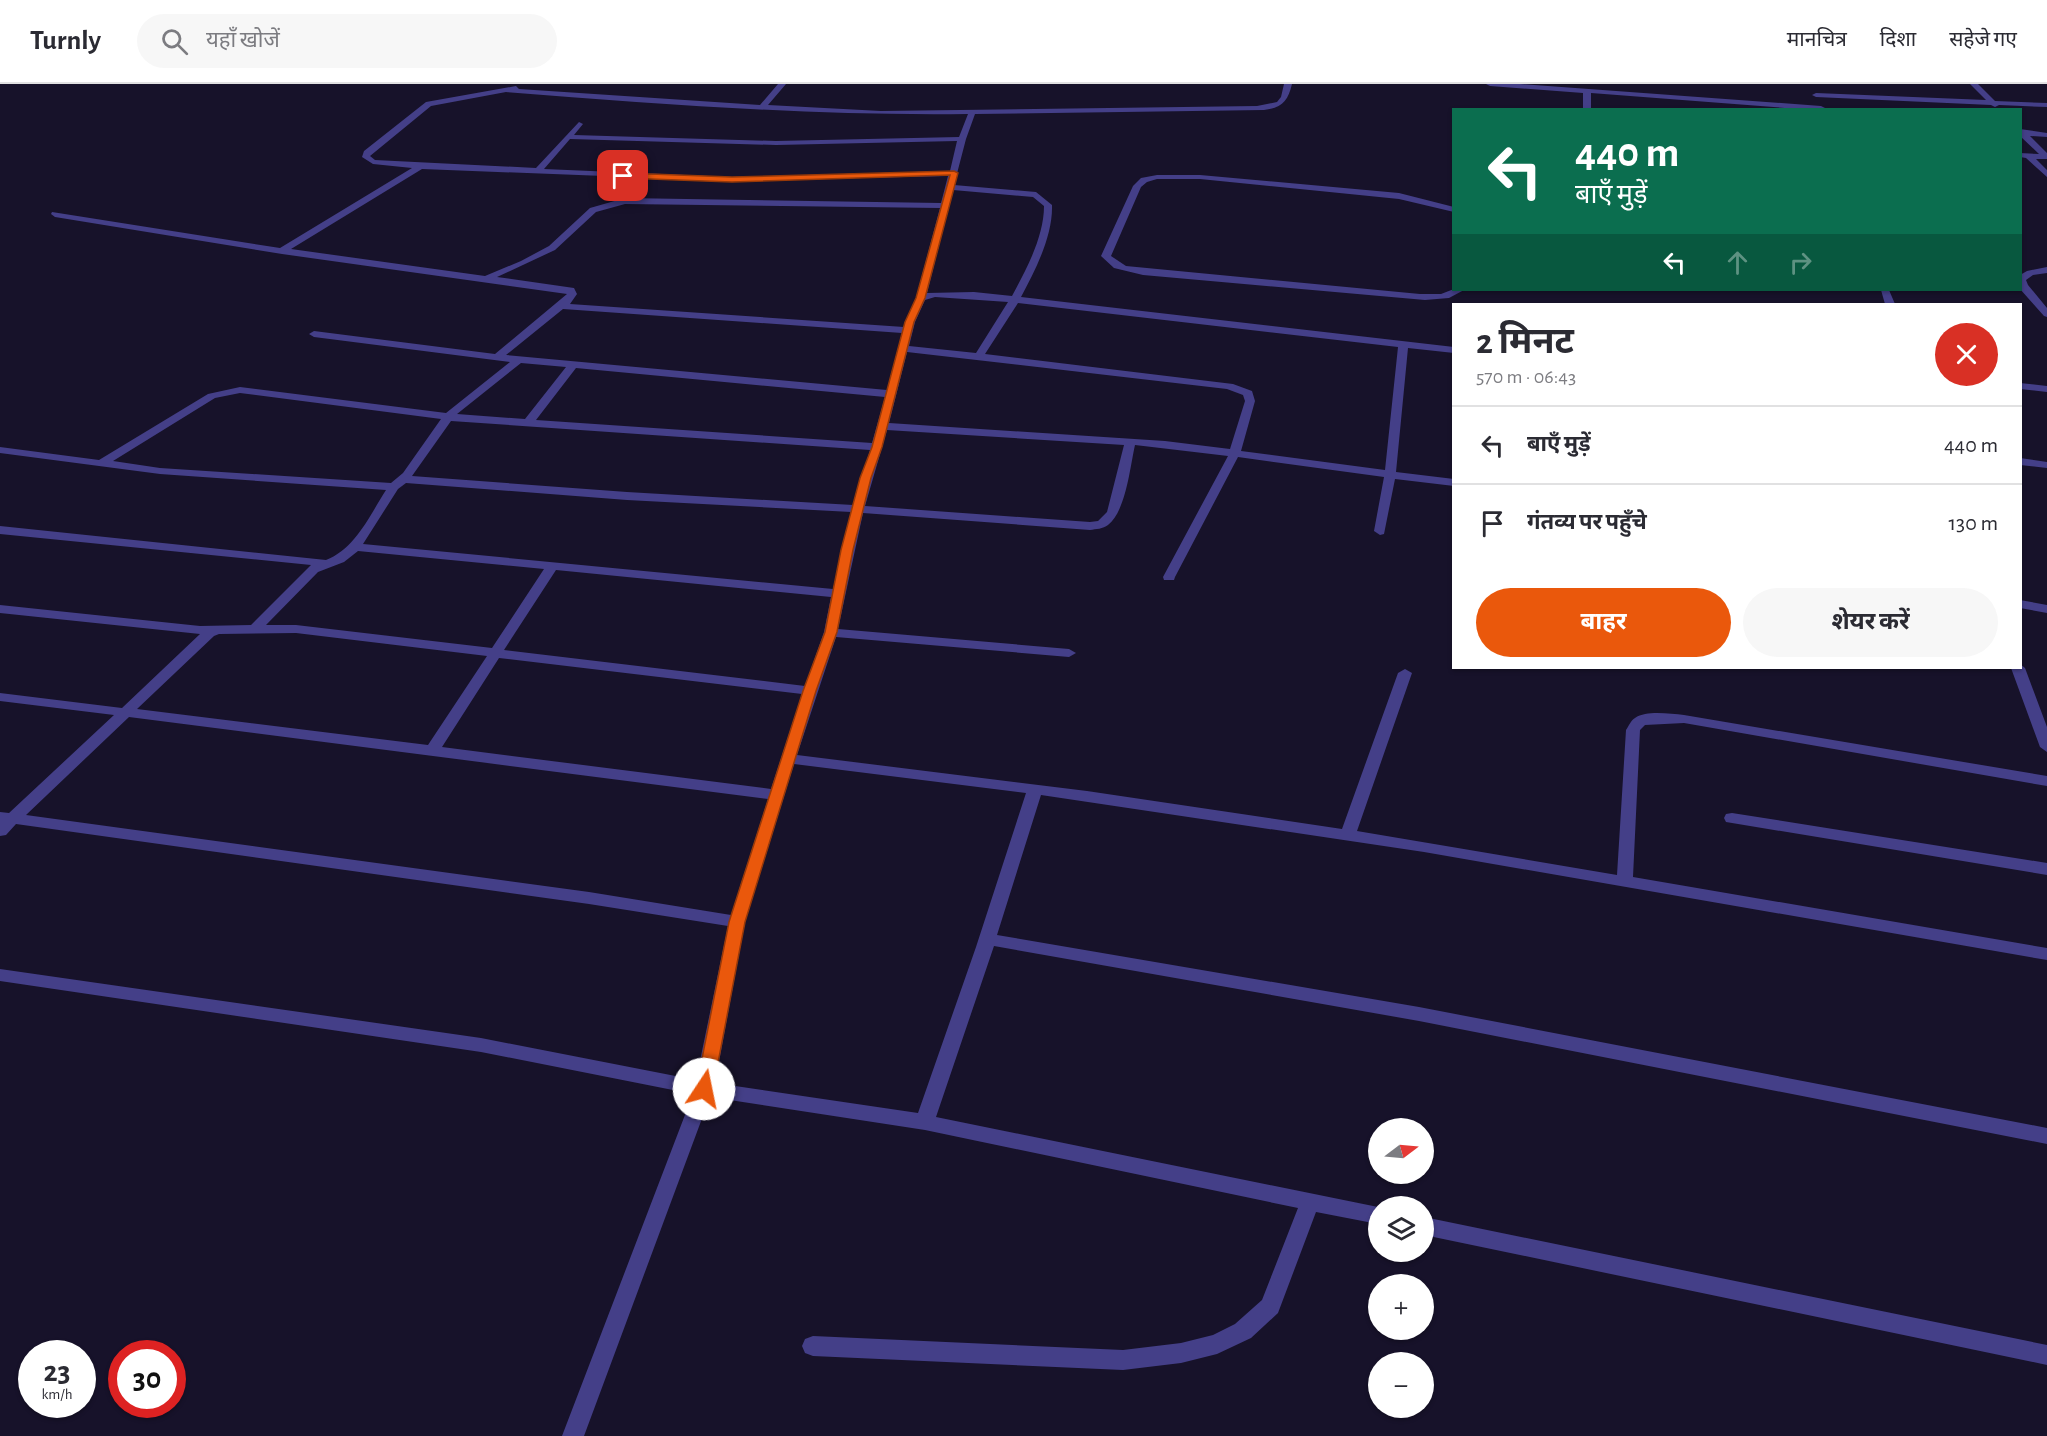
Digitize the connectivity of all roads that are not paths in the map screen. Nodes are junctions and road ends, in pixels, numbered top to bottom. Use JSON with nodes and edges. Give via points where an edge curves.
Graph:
{"nodes":[{"id":1,"x":524,"y":84,"type":"edge"},
{"id":2,"x":782,"y":84,"type":"edge"},
{"id":3,"x":1288,"y":84,"type":"edge"},
{"id":4,"x":1490,"y":84,"type":"edge"},
{"id":5,"x":1812,"y":84,"type":"edge"},
{"id":6,"x":1974,"y":84,"type":"edge"},
{"id":7,"x":506,"y":90,"type":"junction"},
{"id":8,"x":1587,"y":91,"type":"junction"},
{"id":9,"x":1816,"y":95,"type":"junction"},
{"id":10,"x":1992,"y":102,"type":"junction"},
{"id":11,"x":2047,"y":105,"type":"edge"},
{"id":12,"x":762,"y":108,"type":"junction"},
{"id":13,"x":1587,"y":108,"type":"edge"},
{"id":14,"x":1808,"y":108,"type":"edge"},
{"id":15,"x":1821,"y":108,"type":"edge"},
{"id":16,"x":1997,"y":108,"type":"edge"},
{"id":17,"x":972,"y":113,"type":"junction"},
{"id":18,"x":579,"y":124,"type":"dead end"},
{"id":19,"x":2022,"y":132,"type":"edge"},
{"id":20,"x":2022,"y":133,"type":"edge"},
{"id":21,"x":2047,"y":135,"type":"edge"},
{"id":22,"x":567,"y":137,"type":"junction"},
{"id":23,"x":962,"y":139,"type":"junction"},
{"id":24,"x":2025,"y":156,"type":"edge"},
{"id":25,"x":2047,"y":157,"type":"edge"},
{"id":26,"x":420,"y":166,"type":"junction"},
{"id":27,"x":537,"y":172,"type":"junction"},
{"id":28,"x":954,"y":173,"type":"junction"},
{"id":29,"x":2047,"y":175,"type":"edge"},
{"id":30,"x":951,"y":187,"type":"junction"},
{"id":31,"x":945,"y":206,"type":"junction"},
{"id":32,"x":1452,"y":209,"type":"edge"},
{"id":33,"x":55,"y":214,"type":"dead end"},
{"id":34,"x":282,"y":251,"type":"junction"},
{"id":35,"x":2047,"y":270,"type":"edge"},
{"id":36,"x":2022,"y":278,"type":"edge"},
{"id":37,"x":485,"y":279,"type":"junction"},
{"id":38,"x":2022,"y":282,"type":"edge"},
{"id":39,"x":1458,"y":291,"type":"edge"},
{"id":40,"x":921,"y":298,"type":"junction"},
{"id":41,"x":1017,"y":300,"type":"junction"},
{"id":42,"x":562,"y":306,"type":"junction"},
{"id":43,"x":2047,"y":314,"type":"edge"},
{"id":44,"x":908,"y":330,"type":"junction"},
{"id":45,"x":314,"y":334,"type":"dead end"},
{"id":46,"x":1403,"y":345,"type":"junction"},
{"id":47,"x":903,"y":348,"type":"junction"},
{"id":48,"x":1452,"y":350,"type":"edge"},
{"id":49,"x":498,"y":357,"type":"junction"},
{"id":50,"x":978,"y":358,"type":"junction"},
{"id":51,"x":519,"y":360,"type":"junction"},
{"id":52,"x":574,"y":364,"type":"junction"},
{"id":53,"x":2022,"y":386,"type":"edge"},
{"id":54,"x":2047,"y":389,"type":"edge"},
{"id":55,"x":890,"y":394,"type":"junction"},
{"id":56,"x":448,"y":417,"type":"junction"},
{"id":57,"x":528,"y":423,"type":"junction"},
{"id":58,"x":882,"y":426,"type":"junction"},
{"id":59,"x":1130,"y":442,"type":"junction"},
{"id":60,"x":877,"y":447,"type":"junction"},
{"id":61,"x":0,"y":450,"type":"edge"},
{"id":62,"x":1234,"y":453,"type":"junction"},
{"id":63,"x":2022,"y":461,"type":"edge"},
{"id":64,"x":102,"y":464,"type":"junction"},
{"id":65,"x":2047,"y":465,"type":"edge"},
{"id":66,"x":1390,"y":475,"type":"junction"},
{"id":67,"x":399,"y":483,"type":"junction"},
{"id":68,"x":1452,"y":483,"type":"edge"},
{"id":69,"x":858,"y":508,"type":"junction"},
{"id":70,"x":0,"y":530,"type":"edge"},
{"id":71,"x":1380,"y":531,"type":"dead end"},
{"id":72,"x":355,"y":547,"type":"junction"},
{"id":73,"x":324,"y":563,"type":"junction"},
{"id":74,"x":552,"y":567,"type":"junction"},
{"id":75,"x":1169,"y":577,"type":"dead end"},
{"id":76,"x":840,"y":594,"type":"junction"},
{"id":77,"x":2022,"y":604,"type":"edge"},
{"id":78,"x":0,"y":609,"type":"edge"},
{"id":79,"x":2047,"y":609,"type":"edge"},
{"id":80,"x":255,"y":629,"type":"junction"},
{"id":81,"x":217,"y":630,"type":"junction"},
{"id":82,"x":831,"y":632,"type":"junction"},
{"id":83,"x":1069,"y":652,"type":"dead end"},
{"id":84,"x":494,"y":653,"type":"junction"},
{"id":85,"x":2018,"y":669,"type":"edge"},
{"id":86,"x":1405,"y":673,"type":"dead end"},
{"id":87,"x":810,"y":691,"type":"junction"},
{"id":88,"x":0,"y":697,"type":"edge"},
{"id":89,"x":123,"y":712,"type":"junction"},
{"id":90,"x":2047,"y":747,"type":"edge"},
{"id":91,"x":432,"y":750,"type":"junction"},
{"id":92,"x":789,"y":759,"type":"junction"},
{"id":93,"x":2047,"y":782,"type":"edge"},
{"id":94,"x":1035,"y":790,"type":"junction"},
{"id":95,"x":777,"y":795,"type":"junction"},
{"id":96,"x":6,"y":818,"type":"edge"},
{"id":97,"x":1732,"y":818,"type":"dead end"},
{"id":98,"x":0,"y":831,"type":"edge"},
{"id":99,"x":1347,"y":836,"type":"junction"},
{"id":100,"x":2047,"y":869,"type":"edge"},
{"id":101,"x":1625,"y":881,"type":"junction"},
{"id":102,"x":737,"y":922,"type":"junction"},
{"id":103,"x":987,"y":939,"type":"junction"},
{"id":104,"x":2047,"y":954,"type":"edge"},
{"id":105,"x":0,"y":975,"type":"edge"},
{"id":106,"x":704,"y":1089,"type":"junction"},
{"id":107,"x":925,"y":1122,"type":"junction"},
{"id":108,"x":2047,"y":1136,"type":"edge"},
{"id":109,"x":1310,"y":1202,"type":"junction"},
{"id":110,"x":1368,"y":1214,"type":"edge"},
{"id":111,"x":1434,"y":1228,"type":"edge"},
{"id":112,"x":813,"y":1346,"type":"dead end"},
{"id":113,"x":2047,"y":1356,"type":"edge"},
{"id":114,"x":573,"y":1436,"type":"edge"}],
"edges":[{"from":1,"to":7,"type":"street"},
{"from":2,"to":12,"type":"street"},
{"from":3,"to":17,"type":"street","via":[[1285,99],[1270,107]]},
{"from":4,"to":8,"type":"street"},
{"from":5,"to":9,"type":"street"},
{"from":6,"to":10,"type":"street"},
{"from":7,"to":12,"type":"street"},
{"from":7,"to":26,"type":"street","via":[[429,104],[366,157],[373,162]]},
{"from":8,"to":13,"type":"street"},
{"from":8,"to":14,"type":"street"},
{"from":9,"to":10,"type":"street"},
{"from":9,"to":15,"type":"street"},
{"from":10,"to":11,"type":"street"},
{"from":10,"to":16,"type":"street"},
{"from":12,"to":17,"type":"street"},
{"from":17,"to":23,"type":"street"},
{"from":18,"to":22,"type":"street"},
{"from":19,"to":21,"type":"street"},
{"from":20,"to":25,"type":"street"},
{"from":22,"to":23,"type":"street","via":[[776,143]]},
{"from":22,"to":27,"type":"street"},
{"from":23,"to":28,"type":"street"},
{"from":24,"to":25,"type":"street"},
{"from":24,"to":29,"type":"street"},
{"from":26,"to":27,"type":"street"},
{"from":26,"to":34,"type":"street"},
{"from":27,"to":28,"type":"street","via":[[732,180]]},
{"from":28,"to":30,"type":"street"},
{"from":30,"to":31,"type":"street"},
{"from":30,"to":41,"type":"street","via":[[1036,195],[1048,205],[1042,238]]},
{"from":31,"to":37,"type":"street","via":[[625,201],[606,204],[593,210],[552,248]]},
{"from":31,"to":40,"type":"street"},
{"from":32,"to":39,"type":"street","via":[[1399,196],[1200,177],[1157,177],[1137,186],[1106,256],[1110,263],[1123,269],[1143,272],[1420,297],[1442,298]]},
{"from":33,"to":34,"type":"street"},
{"from":34,"to":37,"type":"street"},
{"from":35,"to":36,"type":"street"},
{"from":37,"to":42,"type":"street","via":[[570,290],[572,294]]},
{"from":38,"to":43,"type":"street"},
{"from":40,"to":41,"type":"street","via":[[951,294]]},
{"from":40,"to":44,"type":"street"},
{"from":41,"to":46,"type":"street"},
{"from":41,"to":50,"type":"street"},
{"from":42,"to":44,"type":"street"},
{"from":42,"to":49,"type":"street"},
{"from":44,"to":47,"type":"street"},
{"from":45,"to":49,"type":"street"},
{"from":46,"to":48,"type":"street"},
{"from":46,"to":66,"type":"street"},
{"from":47,"to":50,"type":"street"},
{"from":47,"to":55,"type":"street"},
{"from":49,"to":51,"type":"street"},
{"from":50,"to":62,"type":"street","via":[[1242,389],[1250,401]]},
{"from":51,"to":52,"type":"street"},
{"from":51,"to":56,"type":"street"},
{"from":52,"to":55,"type":"street"},
{"from":52,"to":57,"type":"street"},
{"from":53,"to":54,"type":"street"},
{"from":55,"to":58,"type":"street"},
{"from":56,"to":57,"type":"street"},
{"from":56,"to":64,"type":"street","via":[[231,390],[212,396]]},
{"from":56,"to":67,"type":"street"},
{"from":57,"to":60,"type":"street"},
{"from":58,"to":59,"type":"street"},
{"from":58,"to":60,"type":"street"},
{"from":59,"to":62,"type":"street"},
{"from":59,"to":69,"type":"street","via":[[1113,513],[1102,524]]},
{"from":60,"to":69,"type":"street"},
{"from":61,"to":64,"type":"street"},
{"from":62,"to":66,"type":"street"},
{"from":62,"to":75,"type":"street"},
{"from":63,"to":65,"type":"street"},
{"from":64,"to":67,"type":"street","via":[[160,471]]},
{"from":66,"to":68,"type":"street"},
{"from":66,"to":71,"type":"street"},
{"from":67,"to":69,"type":"street"},
{"from":67,"to":72,"type":"street"},
{"from":69,"to":76,"type":"street"},
{"from":70,"to":73,"type":"street"},
{"from":72,"to":73,"type":"street","via":[[340,559]]},
{"from":72,"to":74,"type":"street"},
{"from":73,"to":80,"type":"street","via":[[313,569]]},
{"from":74,"to":76,"type":"street"},
{"from":74,"to":84,"type":"street"},
{"from":76,"to":82,"type":"street"},
{"from":77,"to":79,"type":"street"},
{"from":78,"to":81,"type":"street"},
{"from":80,"to":81,"type":"street"},
{"from":80,"to":84,"type":"street","via":[[296,629]]},
{"from":81,"to":89,"type":"street"},
{"from":82,"to":83,"type":"street"},
{"from":82,"to":87,"type":"street"},
{"from":84,"to":87,"type":"street"},
{"from":84,"to":91,"type":"street"},
{"from":85,"to":90,"type":"street"},
{"from":86,"to":99,"type":"street"},
{"from":87,"to":92,"type":"street"},
{"from":88,"to":89,"type":"street"},
{"from":89,"to":91,"type":"street"},
{"from":89,"to":96,"type":"street"},
{"from":91,"to":95,"type":"street"},
{"from":92,"to":94,"type":"street"},
{"from":92,"to":95,"type":"street"},
{"from":93,"to":101,"type":"street","via":[[1684,719],[1640,721],[1633,730]]},
{"from":94,"to":99,"type":"street"},
{"from":94,"to":103,"type":"street"},
{"from":95,"to":102,"type":"street"},
{"from":96,"to":98,"type":"street"},
{"from":96,"to":102,"type":"street"},
{"from":97,"to":100,"type":"street"},
{"from":99,"to":101,"type":"street"},
{"from":101,"to":104,"type":"street"},
{"from":102,"to":106,"type":"street"},
{"from":103,"to":107,"type":"street"},
{"from":103,"to":108,"type":"street","via":[[1419,1014]]},
{"from":105,"to":106,"type":"street","via":[[481,1045]]},
{"from":106,"to":107,"type":"street"},
{"from":106,"to":114,"type":"street"},
{"from":107,"to":109,"type":"street"},
{"from":109,"to":110,"type":"street"},
{"from":109,"to":112,"type":"street","via":[[1270,1306],[1243,1331],[1216,1344],[1123,1360]]},
{"from":111,"to":113,"type":"street"}]}
